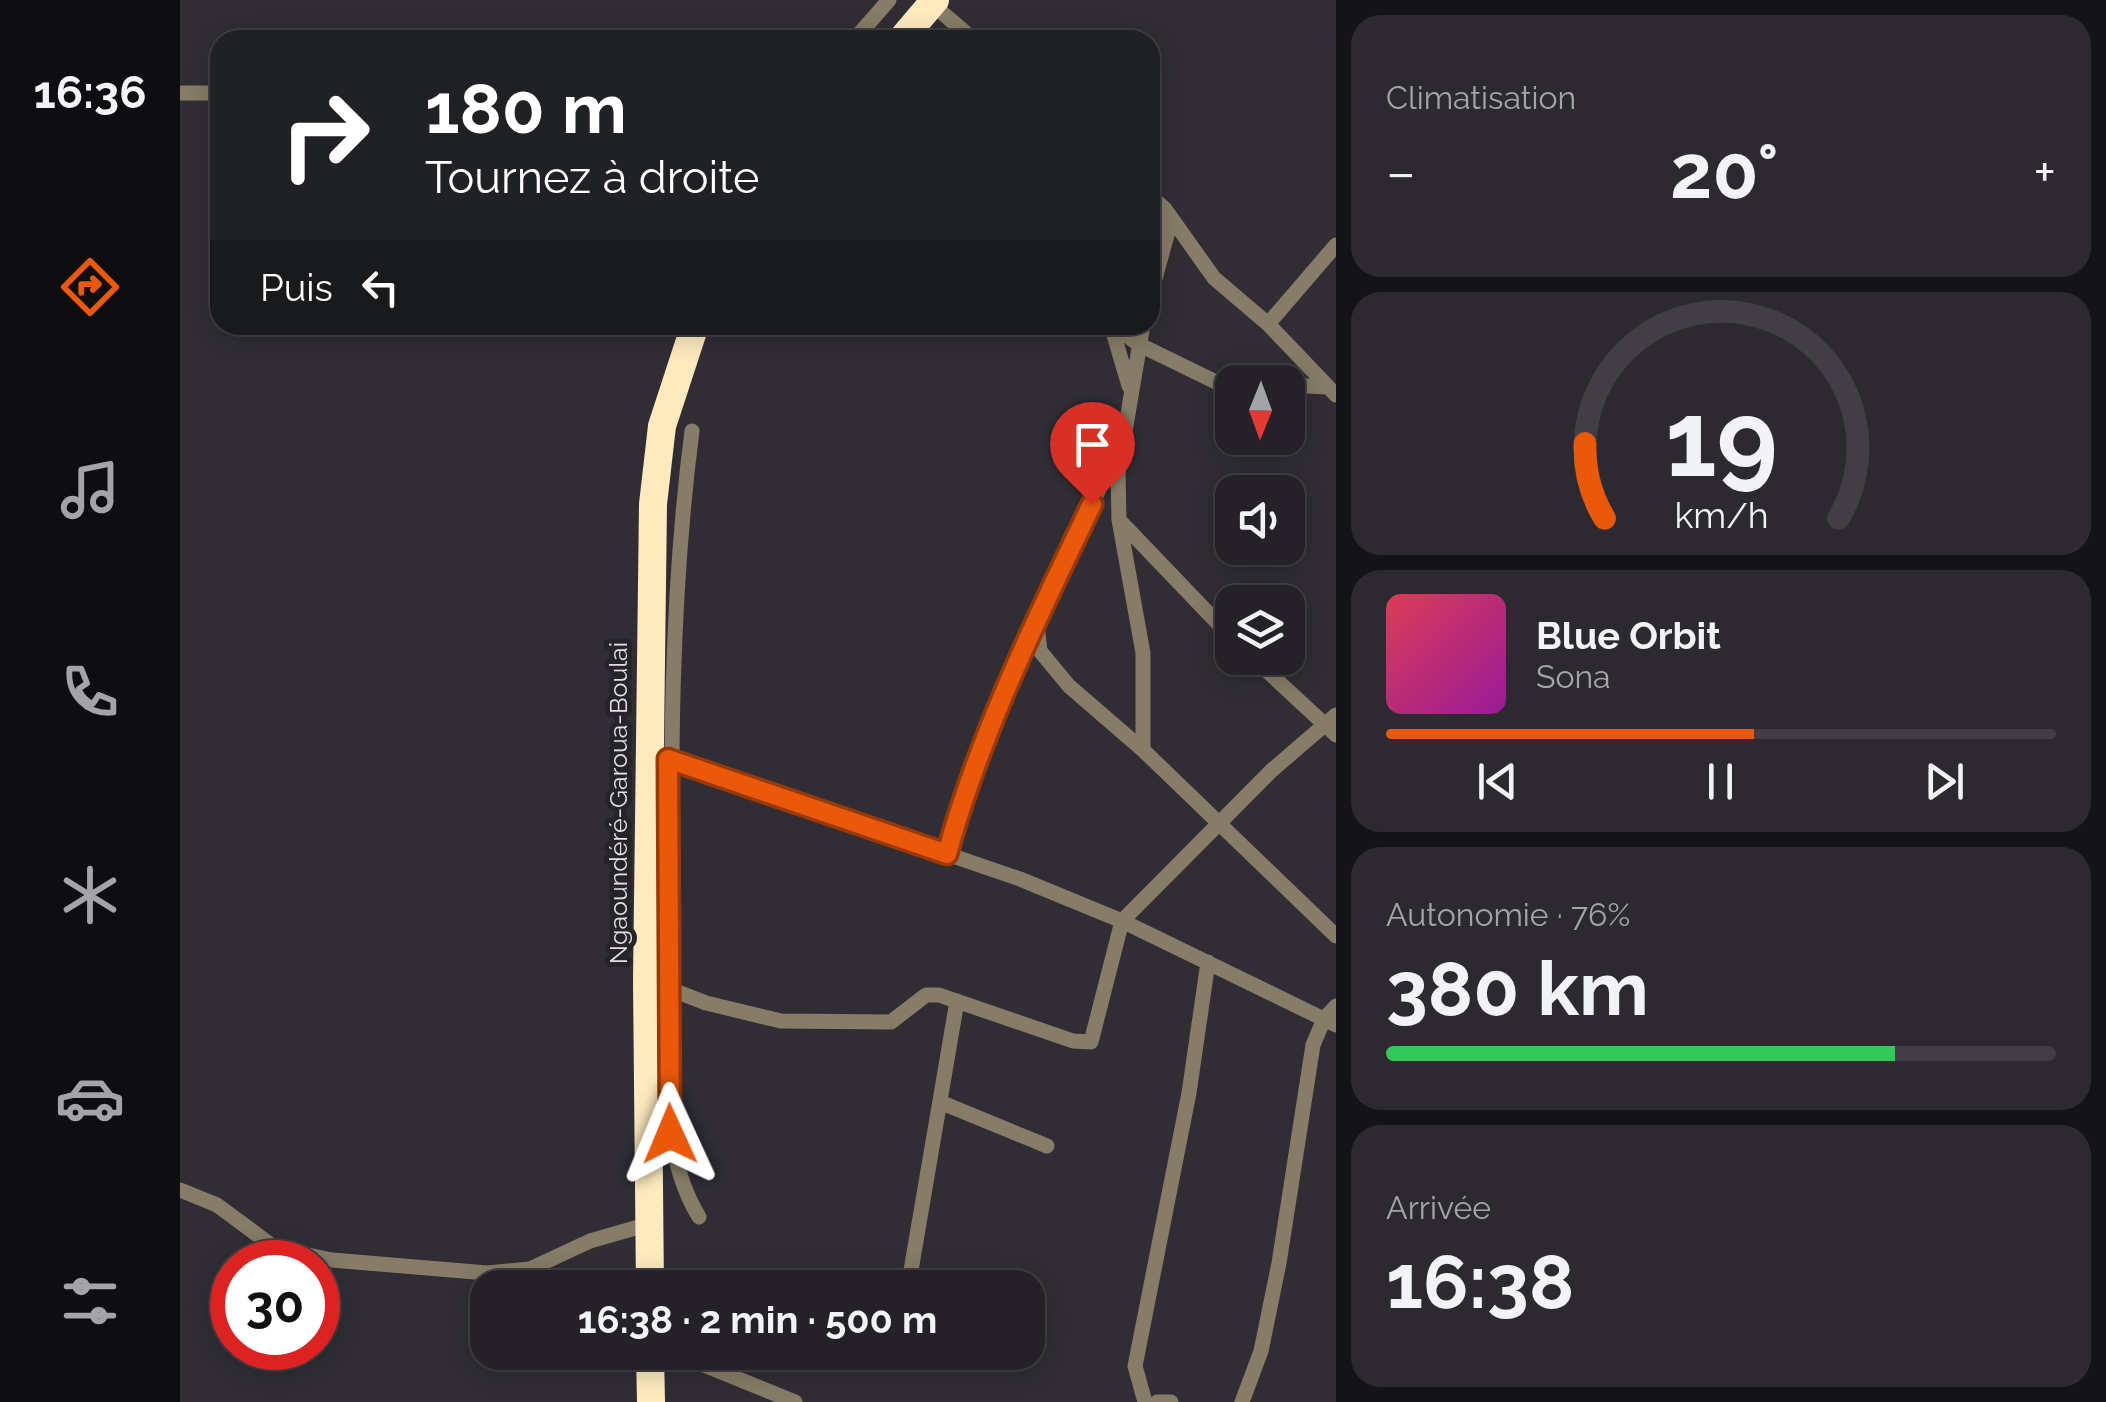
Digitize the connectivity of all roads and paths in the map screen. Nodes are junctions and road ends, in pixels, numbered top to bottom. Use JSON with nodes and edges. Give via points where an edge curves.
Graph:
{"nodes":[{"id":1,"x":889,"y":0,"type":"edge"},
{"id":2,"x":934,"y":2,"type":"edge"},
{"id":3,"x":863,"y":30,"type":"edge"},
{"id":4,"x":910,"y":30,"type":"edge"},
{"id":5,"x":963,"y":30,"type":"edge"},
{"id":6,"x":180,"y":92,"type":"edge"},
{"id":7,"x":210,"y":93,"type":"edge"},
{"id":8,"x":1160,"y":205,"type":"edge"},
{"id":9,"x":1165,"y":210,"type":"junction"},
{"id":10,"x":1336,"y":245,"type":"edge"},
{"id":11,"x":1160,"y":261,"type":"edge"},
{"id":12,"x":1268,"y":324,"type":"junction"},
{"id":13,"x":692,"y":335,"type":"edge"},
{"id":14,"x":1115,"y":335,"type":"edge"},
{"id":15,"x":1126,"y":335,"type":"edge"},
{"id":16,"x":1140,"y":335,"type":"edge"},
{"id":17,"x":1138,"y":344,"type":"junction"},
{"id":18,"x":1215,"y":382,"type":"edge"},
{"id":19,"x":1305,"y":388,"type":"edge"},
{"id":20,"x":1332,"y":391,"type":"edge"},
{"id":21,"x":1131,"y":395,"type":"junction"},
{"id":22,"x":692,"y":432,"type":"dead end"},
{"id":23,"x":1124,"y":438,"type":"junction"},
{"id":24,"x":1119,"y":520,"type":"junction"},
{"id":25,"x":1215,"y":620,"type":"edge"},
{"id":26,"x":1036,"y":622,"type":"junction"},
{"id":27,"x":1273,"y":675,"type":"edge"},
{"id":28,"x":1332,"y":725,"type":"edge"},
{"id":29,"x":1143,"y":750,"type":"junction"},
{"id":30,"x":668,"y":759,"type":"junction"},
{"id":31,"x":1220,"y":823,"type":"junction"},
{"id":32,"x":671,"y":826,"type":"junction"},
{"id":33,"x":648,"y":845,"type":"junction"},
{"id":34,"x":947,"y":854,"type":"junction"},
{"id":35,"x":1122,"y":920,"type":"junction"},
{"id":36,"x":1336,"y":936,"type":"edge"},
{"id":37,"x":1208,"y":962,"type":"junction"},
{"id":38,"x":660,"y":985,"type":"junction"},
{"id":39,"x":957,"y":1001,"type":"junction"},
{"id":40,"x":1336,"y":1006,"type":"edge"},
{"id":41,"x":1330,"y":1022,"type":"edge"},
{"id":42,"x":940,"y":1102,"type":"junction"},
{"id":43,"x":1048,"y":1146,"type":"dead end"},
{"id":44,"x":180,"y":1190,"type":"edge"},
{"id":45,"x":699,"y":1217,"type":"dead end"},
{"id":46,"x":649,"y":1224,"type":"junction"},
{"id":47,"x":650,"y":1270,"type":"edge"},
{"id":48,"x":911,"y":1270,"type":"edge"},
{"id":49,"x":650,"y":1370,"type":"edge"},
{"id":50,"x":716,"y":1370,"type":"edge"},
{"id":51,"x":651,"y":1402,"type":"edge"},
{"id":52,"x":794,"y":1402,"type":"edge"},
{"id":53,"x":1145,"y":1402,"type":"edge"},
{"id":54,"x":1157,"y":1402,"type":"edge"},
{"id":55,"x":1171,"y":1402,"type":"edge"},
{"id":56,"x":1242,"y":1402,"type":"edge"}],
"edges":[{"from":1,"to":3,"type":"street"},
{"from":2,"to":4,"type":"highway"},
{"from":2,"to":5,"type":"street"},
{"from":6,"to":7,"type":"street"},
{"from":8,"to":9,"type":"street"},
{"from":9,"to":11,"type":"street"},
{"from":9,"to":12,"type":"street","via":[[1214,278]]},
{"from":10,"to":12,"type":"street"},
{"from":12,"to":20,"type":"street"},
{"from":13,"to":33,"type":"highway","name":"Ngaoundéré-Garoua-Boulai","via":[[662,426],[652,504]]},
{"from":14,"to":21,"type":"street"},
{"from":15,"to":17,"type":"street"},
{"from":16,"to":17,"type":"street"},
{"from":17,"to":18,"type":"street"},
{"from":17,"to":21,"type":"street"},
{"from":19,"to":20,"type":"street"},
{"from":21,"to":23,"type":"street"},
{"from":22,"to":30,"type":"street"},
{"from":23,"to":24,"type":"street"},
{"from":23,"to":26,"type":"street"},
{"from":24,"to":25,"type":"street"},
{"from":24,"to":29,"type":"street","via":[[1143,653]]},
{"from":26,"to":29,"type":"street","via":[[1040,651]]},
{"from":26,"to":34,"type":"street"},
{"from":27,"to":28,"type":"street"},
{"from":28,"to":31,"type":"street"},
{"from":29,"to":31,"type":"street"},
{"from":30,"to":32,"type":"street"},
{"from":30,"to":34,"type":"street"},
{"from":31,"to":35,"type":"street"},
{"from":31,"to":36,"type":"street"},
{"from":32,"to":33,"type":"street"},
{"from":32,"to":38,"type":"street"},
{"from":33,"to":38,"type":"highway","name":"Ngaoundéré-Garoua-Boulai"},
{"from":34,"to":35,"type":"street"},
{"from":35,"to":37,"type":"street"},
{"from":35,"to":39,"type":"street","via":[[1091,1042]]},
{"from":37,"to":41,"type":"street"},
{"from":37,"to":53,"type":"street","via":[[1135,1366]]},
{"from":38,"to":39,"type":"street","via":[[781,1021],[891,1022],[926,995]]},
{"from":38,"to":45,"type":"street","via":[[670,1134],[680,1180]]},
{"from":38,"to":46,"type":"highway","name":"Ngaoundéré-Garoua-Boulai"},
{"from":39,"to":42,"type":"street"},
{"from":40,"to":41,"type":"street"},
{"from":41,"to":56,"type":"street","via":[[1312,1045],[1264,1334]]},
{"from":42,"to":43,"type":"street"},
{"from":42,"to":48,"type":"street"},
{"from":44,"to":46,"type":"street","via":[[218,1205],[276,1248],[332,1260],[486,1272],[530,1269],[590,1240]]},
{"from":46,"to":47,"type":"highway","name":"Ngaoundéré-Garoua-Boulai"},
{"from":49,"to":51,"type":"highway"},
{"from":50,"to":52,"type":"street"},
{"from":54,"to":55,"type":"street"}]}
